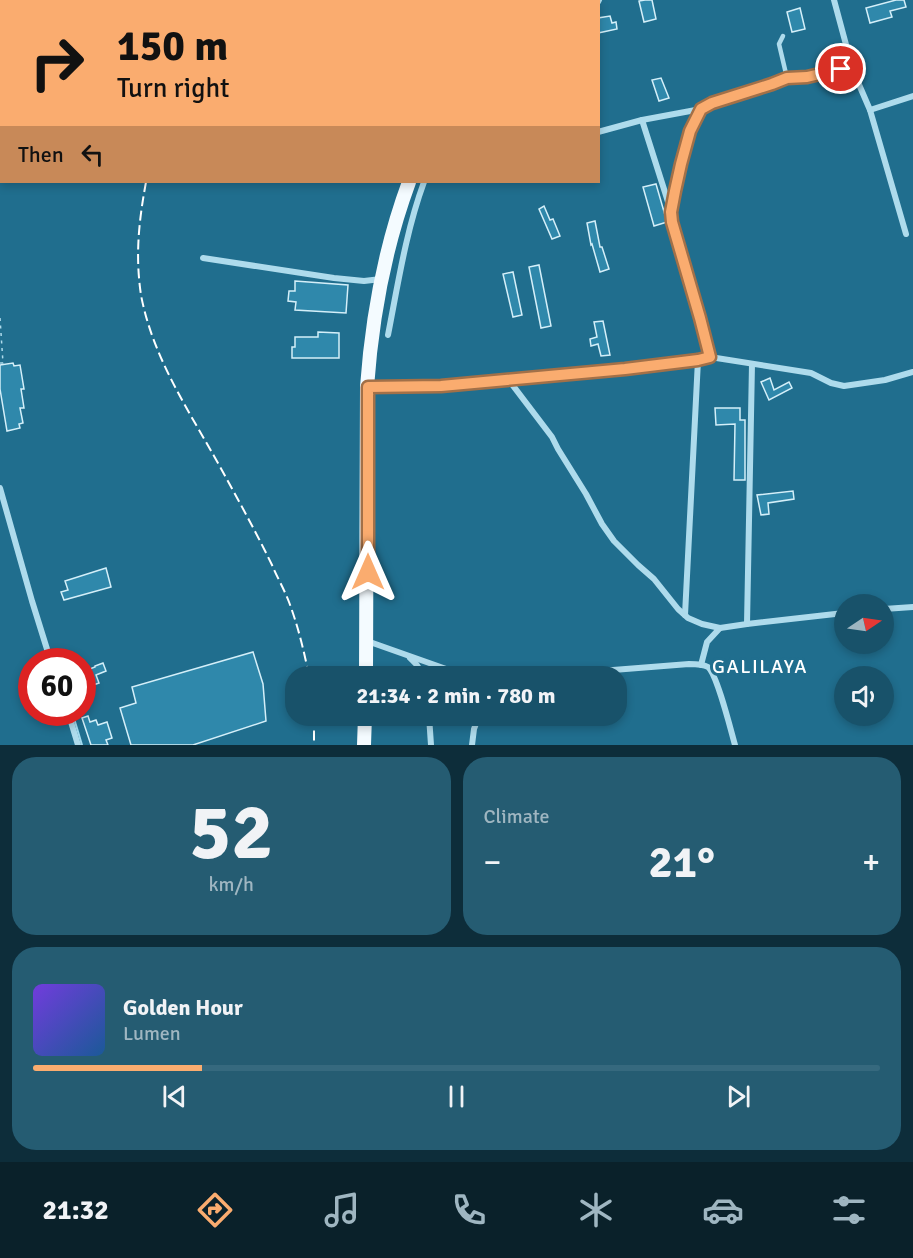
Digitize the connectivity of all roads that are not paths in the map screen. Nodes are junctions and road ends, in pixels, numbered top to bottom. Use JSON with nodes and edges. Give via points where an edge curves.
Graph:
{"nodes":[{"id":1,"x":834,"y":0,"type":"edge"},
{"id":2,"x":783,"y":36,"type":"dead end"},
{"id":3,"x":848,"y":59,"type":"junction"},
{"id":4,"x":787,"y":78,"type":"junction"},
{"id":5,"x":913,"y":96,"type":"edge"},
{"id":6,"x":701,"y":109,"type":"junction"},
{"id":7,"x":870,"y":110,"type":"junction"},
{"id":8,"x":642,"y":120,"type":"junction"},
{"id":9,"x":600,"y":131,"type":"edge"},
{"id":10,"x":409,"y":183,"type":"edge"},
{"id":11,"x":424,"y":183,"type":"edge"},
{"id":12,"x":671,"y":212,"type":"junction"},
{"id":13,"x":906,"y":234,"type":"dead end"},
{"id":14,"x":203,"y":258,"type":"dead end"},
{"id":15,"x":382,"y":279,"type":"junction"},
{"id":16,"x":388,"y":335,"type":"dead end"},
{"id":17,"x":710,"y":357,"type":"junction"},
{"id":18,"x":698,"y":360,"type":"junction"},
{"id":19,"x":753,"y":364,"type":"junction"},
{"id":20,"x":913,"y":372,"type":"edge"},
{"id":21,"x":508,"y":379,"type":"junction"},
{"id":22,"x":368,"y":387,"type":"junction"},
{"id":23,"x":0,"y":488,"type":"edge"},
{"id":24,"x":913,"y":607,"type":"edge"},
{"id":25,"x":894,"y":608,"type":"edge"},
{"id":26,"x":834,"y":614,"type":"edge"},
{"id":27,"x":685,"y":615,"type":"junction"},
{"id":28,"x":747,"y":624,"type":"junction"},
{"id":29,"x":720,"y":628,"type":"junction"},
{"id":30,"x":367,"y":641,"type":"junction"},
{"id":31,"x":47,"y":648,"type":"edge"},
{"id":32,"x":409,"y":657,"type":"junction"},
{"id":33,"x":701,"y":664,"type":"junction"},
{"id":34,"x":366,"y":666,"type":"edge"},
{"id":35,"x":417,"y":666,"type":"edge"},
{"id":36,"x":436,"y":666,"type":"edge"},
{"id":37,"x":627,"y":669,"type":"edge"},
{"id":38,"x":72,"y":726,"type":"edge"},
{"id":39,"x":365,"y":726,"type":"edge"},
{"id":40,"x":430,"y":726,"type":"edge"},
{"id":41,"x":475,"y":726,"type":"edge"},
{"id":42,"x":78,"y":745,"type":"edge"},
{"id":43,"x":364,"y":745,"type":"edge"},
{"id":44,"x":431,"y":745,"type":"edge"},
{"id":45,"x":472,"y":745,"type":"edge"},
{"id":46,"x":735,"y":745,"type":"edge"}],
"edges":[{"from":1,"to":3,"type":"street"},
{"from":2,"to":4,"type":"lane","via":[[779,44]]},
{"from":3,"to":4,"type":"street","via":[[841,69]]},
{"from":3,"to":7,"type":"street"},
{"from":4,"to":6,"type":"street"},
{"from":5,"to":7,"type":"street"},
{"from":6,"to":8,"type":"street"},
{"from":6,"to":12,"type":"street","via":[[690,131]]},
{"from":7,"to":13,"type":"street"},
{"from":8,"to":9,"type":"street"},
{"from":8,"to":12,"type":"street"},
{"from":10,"to":15,"type":"main road"},
{"from":11,"to":16,"type":"street"},
{"from":12,"to":17,"type":"street"},
{"from":14,"to":15,"type":"street","via":[[334,278]]},
{"from":15,"to":22,"type":"main road"},
{"from":17,"to":18,"type":"street"},
{"from":17,"to":19,"type":"street"},
{"from":18,"to":21,"type":"street"},
{"from":18,"to":27,"type":"street"},
{"from":19,"to":20,"type":"street","via":[[811,374],[844,386]]},
{"from":19,"to":28,"type":"street"},
{"from":21,"to":22,"type":"street","via":[[441,386]]},
{"from":21,"to":27,"type":"street","via":[[552,437],[602,524]]},
{"from":22,"to":30,"type":"main road"},
{"from":23,"to":31,"type":"street"},
{"from":24,"to":25,"type":"street"},
{"from":26,"to":28,"type":"street"},
{"from":27,"to":29,"type":"street"},
{"from":28,"to":29,"type":"street"},
{"from":29,"to":33,"type":"street","via":[[707,642]]},
{"from":30,"to":32,"type":"street"},
{"from":30,"to":34,"type":"main road"},
{"from":32,"to":35,"type":"street"},
{"from":32,"to":36,"type":"street"},
{"from":33,"to":37,"type":"street"},
{"from":33,"to":46,"type":"street","via":[[709,668],[715,679]]},
{"from":38,"to":42,"type":"street"},
{"from":39,"to":43,"type":"main road"},
{"from":40,"to":44,"type":"street"},
{"from":41,"to":45,"type":"street"}]}
